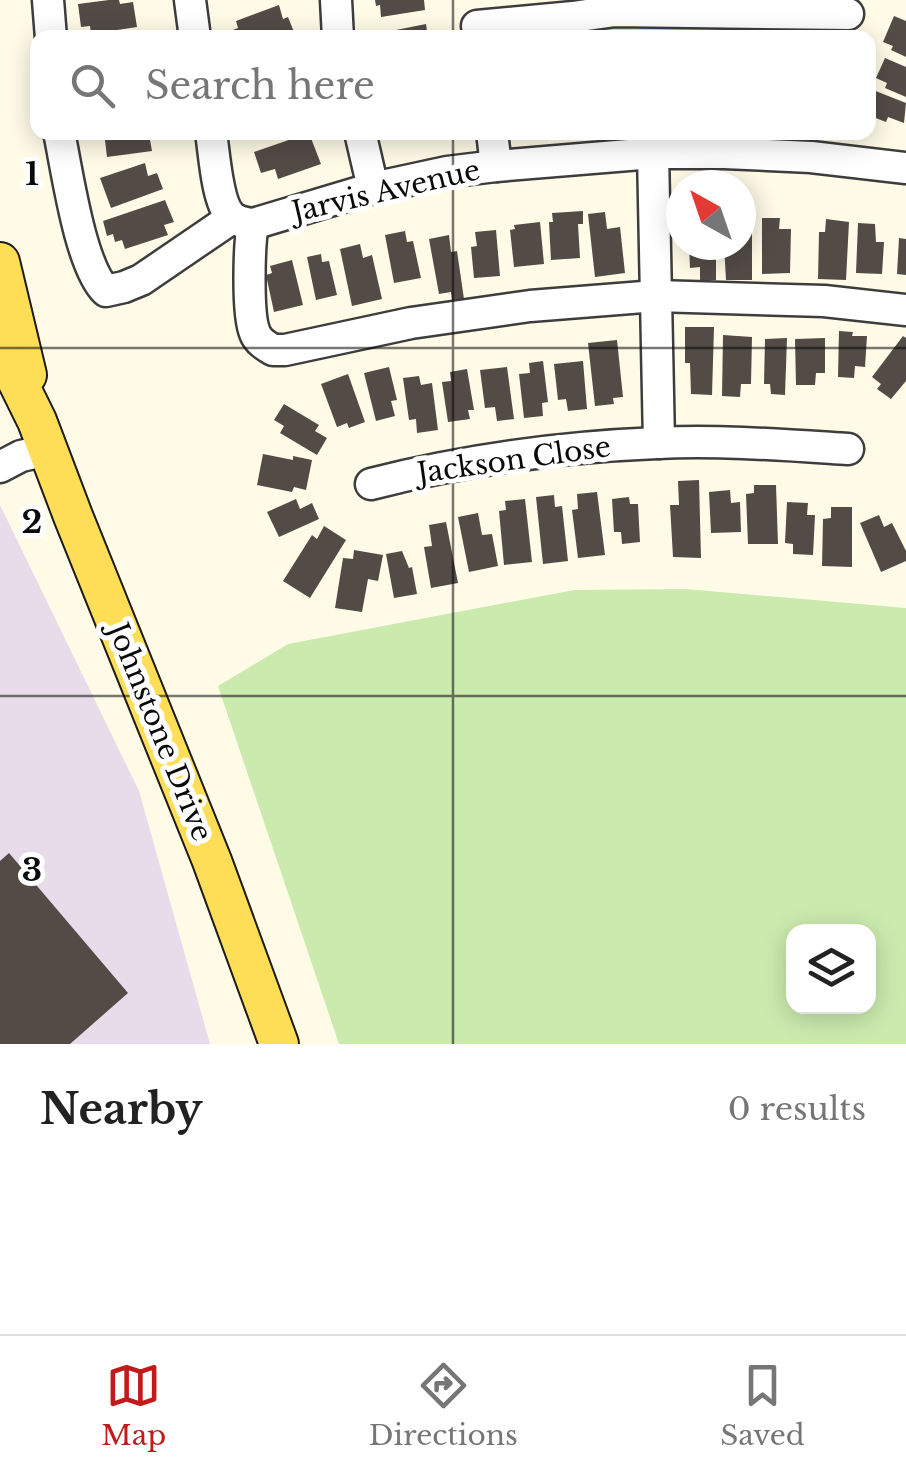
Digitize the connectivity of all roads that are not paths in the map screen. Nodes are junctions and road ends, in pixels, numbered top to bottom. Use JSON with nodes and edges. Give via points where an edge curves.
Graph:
{"nodes":[{"id":1,"x":48,"y":0,"type":"edge"},
{"id":2,"x":190,"y":0,"type":"edge"},
{"id":3,"x":336,"y":0,"type":"edge"},
{"id":4,"x":616,"y":5,"type":"edge"},
{"id":5,"x":848,"y":17,"type":"edge"},
{"id":6,"x":477,"y":21,"type":"edge"},
{"id":7,"x":50,"y":30,"type":"edge"},
{"id":8,"x":194,"y":30,"type":"edge"},
{"id":9,"x":338,"y":30,"type":"edge"},
{"id":10,"x":61,"y":140,"type":"edge"},
{"id":11,"x":211,"y":140,"type":"edge"},
{"id":12,"x":362,"y":140,"type":"edge"},
{"id":13,"x":493,"y":140,"type":"edge"},
{"id":14,"x":814,"y":145,"type":"edge"},
{"id":15,"x":653,"y":154,"type":"junction"},
{"id":16,"x":496,"y":166,"type":"junction"},
{"id":17,"x":906,"y":168,"type":"edge"},
{"id":18,"x":373,"y":188,"type":"junction"},
{"id":19,"x":238,"y":219,"type":"junction"},
{"id":20,"x":0,"y":262,"type":"edge"},
{"id":21,"x":656,"y":296,"type":"junction"},
{"id":22,"x":906,"y":310,"type":"edge"},
{"id":23,"x":0,"y":346,"type":"edge"},
{"id":24,"x":43,"y":436,"type":"junction"},
{"id":25,"x":659,"y":443,"type":"junction"},
{"id":26,"x":848,"y":449,"type":"dead end"},
{"id":27,"x":0,"y":468,"type":"edge"},
{"id":28,"x":371,"y":484,"type":"dead end"},
{"id":29,"x":279,"y":1044,"type":"edge"}],
"edges":[{"from":1,"to":7,"type":"street"},
{"from":2,"to":8,"type":"street"},
{"from":3,"to":9,"type":"street"},
{"from":4,"to":5,"type":"street"},
{"from":4,"to":6,"type":"street"},
{"from":10,"to":19,"type":"street","name":"Jarvis Avenue","via":[[85,250],[106,290],[140,280]]},
{"from":11,"to":19,"type":"street","via":[[223,202]]},
{"from":12,"to":18,"type":"street"},
{"from":13,"to":16,"type":"street"},
{"from":14,"to":15,"type":"street","name":"Jarvis Avenue"},
{"from":14,"to":17,"type":"street","name":"Jarvis Avenue"},
{"from":15,"to":16,"type":"street","name":"Jarvis Avenue"},
{"from":15,"to":21,"type":"street"},
{"from":16,"to":18,"type":"street","name":"Jarvis Avenue"},
{"from":18,"to":19,"type":"street","name":"Jarvis Avenue"},
{"from":19,"to":21,"type":"street","via":[[249,246],[254,332],[273,350],[411,322]]},
{"from":20,"to":24,"type":"main road","name":"Johnstone Drive"},
{"from":21,"to":22,"type":"street","via":[[824,300]]},
{"from":21,"to":25,"type":"street"},
{"from":23,"to":24,"type":"main road","name":"Johnstone Drive"},
{"from":24,"to":27,"type":"street"},
{"from":24,"to":29,"type":"main road","name":"Johnstone Drive"},
{"from":25,"to":26,"type":"street","name":"Jackson Close"},
{"from":25,"to":28,"type":"street","name":"Jackson Close","via":[[457,464]]}]}
